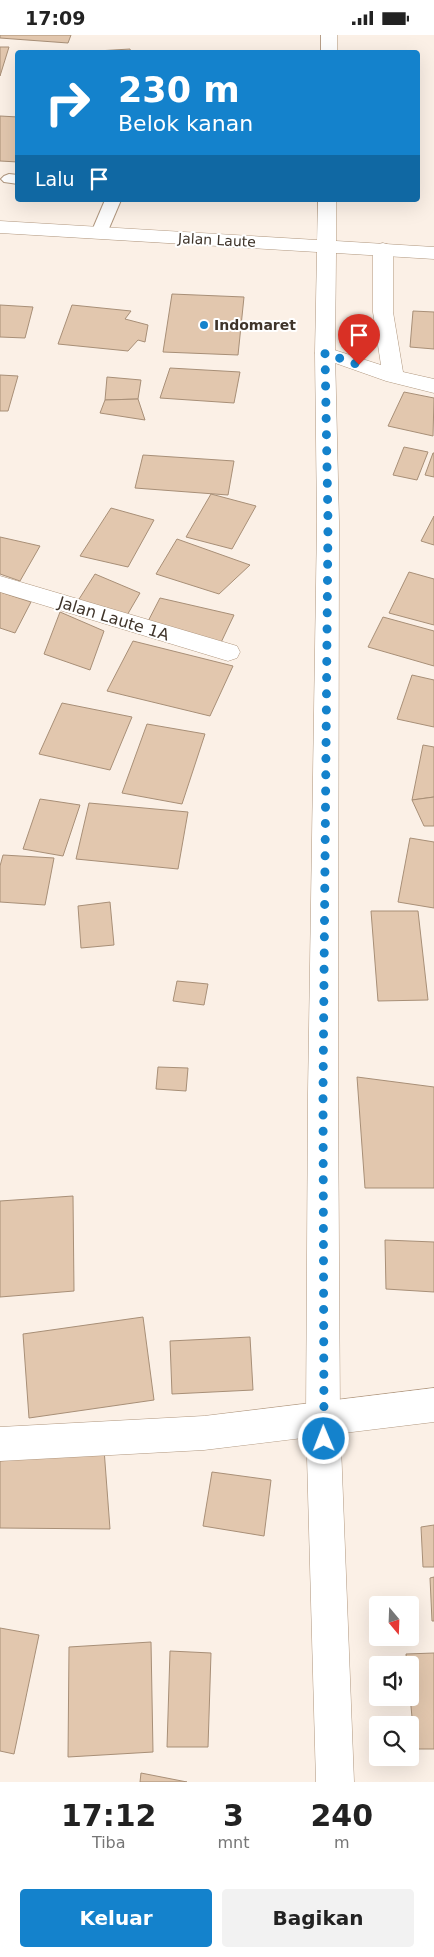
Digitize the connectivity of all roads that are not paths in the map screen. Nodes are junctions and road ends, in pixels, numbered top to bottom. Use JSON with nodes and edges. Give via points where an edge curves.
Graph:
{"nodes":[{"id":1,"x":330,"y":35,"type":"edge"},
{"id":2,"x":329,"y":50,"type":"edge"},
{"id":3,"x":112,"y":202,"type":"edge"},
{"id":4,"x":327,"y":202,"type":"edge"},
{"id":5,"x":0,"y":227,"type":"edge"},
{"id":6,"x":99,"y":233,"type":"junction"},
{"id":7,"x":326,"y":246,"type":"junction"},
{"id":8,"x":384,"y":249,"type":"junction"},
{"id":9,"x":434,"y":253,"type":"edge"},
{"id":10,"x":325,"y":353,"type":"junction"},
{"id":11,"x":394,"y":376,"type":"junction"},
{"id":12,"x":434,"y":386,"type":"edge"},
{"id":13,"x":0,"y":584,"type":"edge"},
{"id":14,"x":228,"y":653,"type":"dead end"},
{"id":15,"x":434,"y":1405,"type":"edge"},
{"id":16,"x":323,"y":1419,"type":"junction"},
{"id":17,"x":0,"y":1444,"type":"edge"},
{"id":18,"x":336,"y":1782,"type":"edge"}],
"edges":[{"from":1,"to":2,"type":"street"},
{"from":3,"to":6,"type":"lane"},
{"from":4,"to":7,"type":"street"},
{"from":5,"to":6,"type":"street","name":"Jalan Laute"},
{"from":6,"to":7,"type":"street","name":"Jalan Laute"},
{"from":7,"to":8,"type":"street","name":"Jalan Laute"},
{"from":7,"to":10,"type":"street"},
{"from":8,"to":9,"type":"street","name":"Jalan Laute"},
{"from":8,"to":11,"type":"street","via":[[383,312]]},
{"from":10,"to":11,"type":"street"},
{"from":10,"to":16,"type":"street","via":[[328,522]]},
{"from":11,"to":12,"type":"street"},
{"from":13,"to":14,"type":"street","name":"Jalan Laute 1A"},
{"from":15,"to":16,"type":"street"},
{"from":16,"to":17,"type":"street","via":[[204,1433]]},
{"from":16,"to":18,"type":"street"}]}
